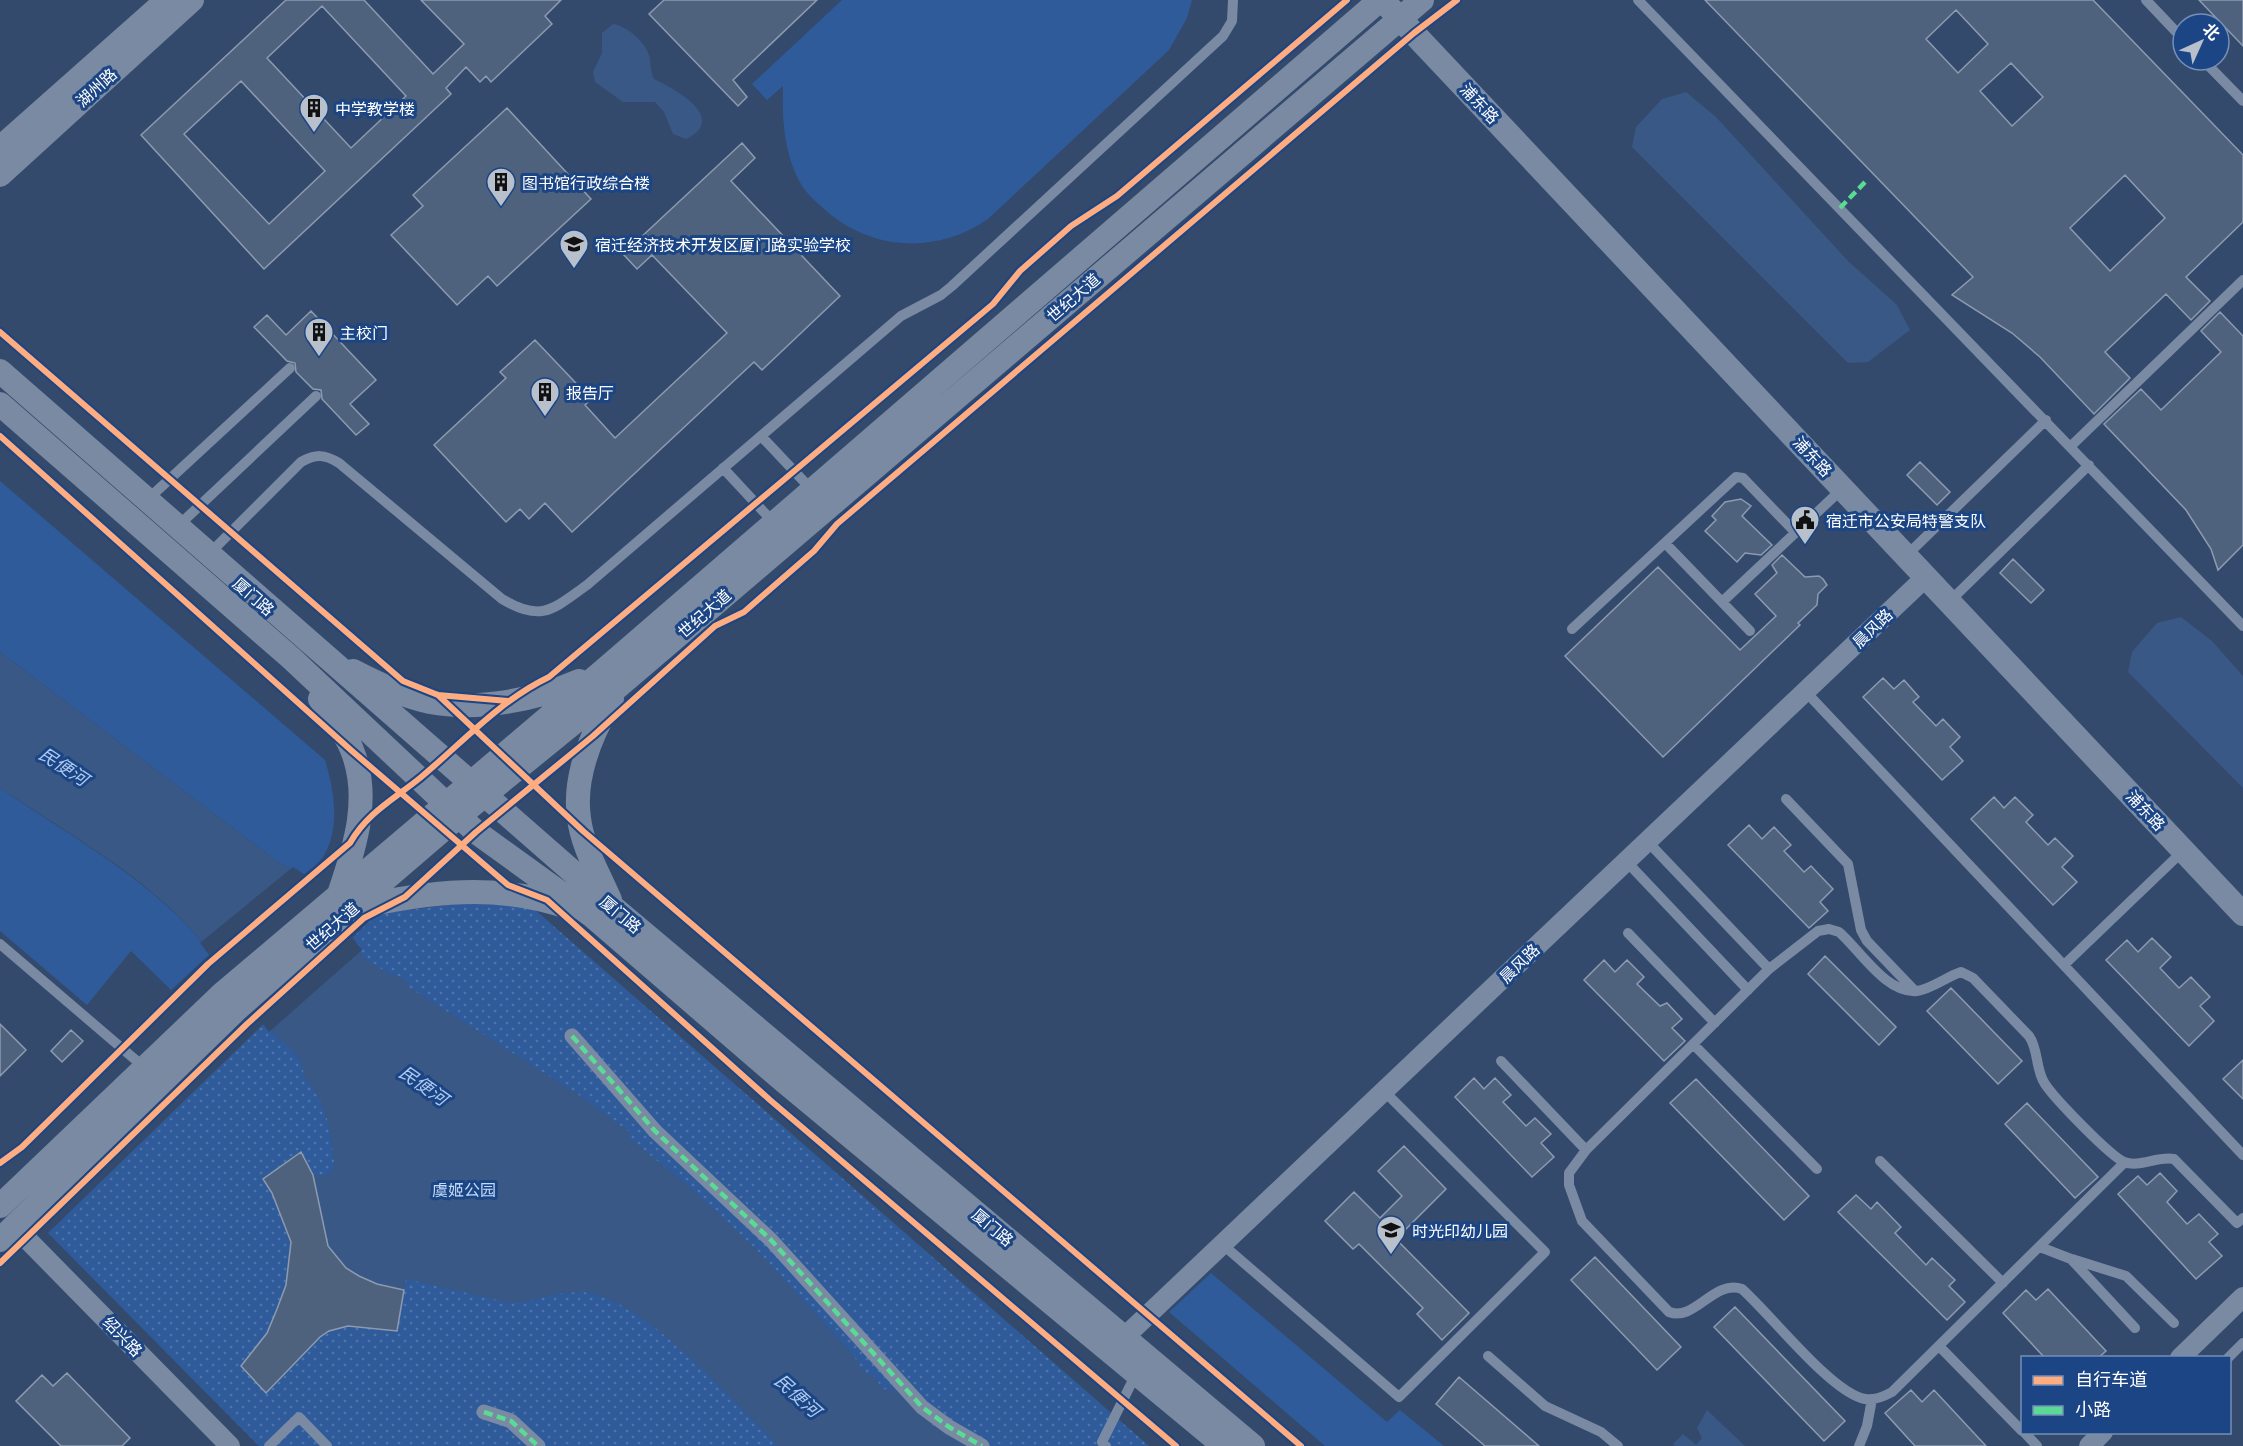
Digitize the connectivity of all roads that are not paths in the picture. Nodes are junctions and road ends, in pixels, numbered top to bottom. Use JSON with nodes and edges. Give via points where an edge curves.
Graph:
{"nodes":[{"id":1,"x":167,"y":0,"type":"edge"},
{"id":2,"x":192,"y":0,"type":"edge"},
{"id":3,"x":1233,"y":0,"type":"edge"},
{"id":4,"x":1381,"y":0,"type":"edge"},
{"id":5,"x":1422,"y":0,"type":"edge"},
{"id":6,"x":1638,"y":0,"type":"edge"},
{"id":7,"x":2146,"y":0,"type":"edge"},
{"id":8,"x":1400,"y":18,"type":"junction"},
{"id":9,"x":2171,"y":26,"type":"edge"},
{"id":10,"x":2214,"y":72,"type":"edge"},
{"id":11,"x":2243,"y":102,"type":"edge"},
{"id":12,"x":0,"y":148,"type":"edge"},
{"id":13,"x":0,"y":175,"type":"edge"},
{"id":14,"x":2243,"y":280,"type":"edge"},
{"id":15,"x":290,"y":368,"type":"dead end"},
{"id":16,"x":0,"y":371,"type":"edge"},
{"id":17,"x":316,"y":396,"type":"dead end"},
{"id":18,"x":0,"y":404,"type":"edge"},
{"id":19,"x":2046,"y":420,"type":"junction"},
{"id":20,"x":761,"y":436,"type":"junction"},
{"id":21,"x":2071,"y":446,"type":"junction"},
{"id":22,"x":2089,"y":465,"type":"junction"},
{"id":23,"x":723,"y":468,"type":"junction"},
{"id":24,"x":1843,"y":487,"type":"junction"},
{"id":25,"x":820,"y":499,"type":"junction"},
{"id":26,"x":147,"y":500,"type":"junction"},
{"id":27,"x":177,"y":527,"type":"junction"},
{"id":28,"x":782,"y":532,"type":"junction"},
{"id":29,"x":1795,"y":532,"type":"junction"},
{"id":30,"x":1665,"y":543,"type":"junction"},
{"id":31,"x":208,"y":555,"type":"junction"},
{"id":32,"x":1907,"y":555,"type":"junction"},
{"id":33,"x":1927,"y":576,"type":"junction"},
{"id":34,"x":1950,"y":601,"type":"junction"},
{"id":35,"x":1722,"y":602,"type":"junction"},
{"id":36,"x":2243,"y":626,"type":"edge"},
{"id":37,"x":1572,"y":629,"type":"dead end"},
{"id":38,"x":1750,"y":631,"type":"dead end"},
{"id":39,"x":323,"y":656,"type":"junction"},
{"id":40,"x":291,"y":658,"type":"junction"},
{"id":41,"x":612,"y":678,"type":"junction"},
{"id":42,"x":1805,"y":691,"type":"junction"},
{"id":43,"x":477,"y":789,"type":"junction"},
{"id":44,"x":1786,"y":799,"type":"dead end"},
{"id":45,"x":452,"y":810,"type":"junction"},
{"id":46,"x":1647,"y":841,"type":"junction"},
{"id":47,"x":2184,"y":850,"type":"junction"},
{"id":48,"x":1626,"y":861,"type":"junction"},
{"id":49,"x":340,"y":905,"type":"junction"},
{"id":50,"x":602,"y":911,"type":"junction"},
{"id":51,"x":2243,"y":914,"type":"edge"},
{"id":52,"x":1628,"y":933,"type":"dead end"},
{"id":53,"x":0,"y":944,"type":"edge"},
{"id":54,"x":2064,"y":965,"type":"junction"},
{"id":55,"x":1769,"y":969,"type":"junction"},
{"id":56,"x":1748,"y":990,"type":"junction"},
{"id":57,"x":1915,"y":992,"type":"junction"},
{"id":58,"x":229,"y":1001,"type":"junction"},
{"id":59,"x":1715,"y":1023,"type":"junction"},
{"id":60,"x":572,"y":1036,"type":"dead end"},
{"id":61,"x":1693,"y":1044,"type":"junction"},
{"id":62,"x":1501,"y":1061,"type":"dead end"},
{"id":63,"x":145,"y":1068,"type":"junction"},
{"id":64,"x":1384,"y":1091,"type":"junction"},
{"id":65,"x":1586,"y":1150,"type":"junction"},
{"id":66,"x":2243,"y":1155,"type":"edge"},
{"id":67,"x":1881,"y":1161,"type":"dead end"},
{"id":68,"x":2125,"y":1162,"type":"junction"},
{"id":69,"x":1817,"y":1169,"type":"dead end"},
{"id":70,"x":0,"y":1206,"type":"edge"},
{"id":71,"x":2243,"y":1218,"type":"edge"},
{"id":72,"x":8,"y":1234,"type":"edge"},
{"id":73,"x":1222,"y":1244,"type":"junction"},
{"id":74,"x":2040,"y":1247,"type":"junction"},
{"id":75,"x":2071,"y":1259,"type":"junction"},
{"id":76,"x":2003,"y":1283,"type":"junction"},
{"id":77,"x":2243,"y":1297,"type":"edge"},
{"id":78,"x":2174,"y":1323,"type":"dead end"},
{"id":79,"x":2135,"y":1328,"type":"dead end"},
{"id":80,"x":2243,"y":1343,"type":"edge"},
{"id":81,"x":1118,"y":1344,"type":"junction"},
{"id":82,"x":1939,"y":1346,"type":"junction"},
{"id":83,"x":1488,"y":1356,"type":"dead end"},
{"id":84,"x":2182,"y":1356,"type":"edge"},
{"id":85,"x":2230,"y":1356,"type":"edge"},
{"id":86,"x":1137,"y":1372,"type":"junction"},
{"id":87,"x":1872,"y":1399,"type":"junction"},
{"id":88,"x":484,"y":1412,"type":"dead end"},
{"id":89,"x":2021,"y":1430,"type":"edge"},
{"id":90,"x":2025,"y":1434,"type":"edge"},
{"id":91,"x":2101,"y":1434,"type":"edge"},
{"id":92,"x":230,"y":1446,"type":"edge"},
{"id":93,"x":269,"y":1446,"type":"edge"},
{"id":94,"x":327,"y":1446,"type":"edge"},
{"id":95,"x":538,"y":1446,"type":"edge"},
{"id":96,"x":982,"y":1446,"type":"edge"},
{"id":97,"x":1107,"y":1446,"type":"edge"},
{"id":98,"x":1224,"y":1446,"type":"edge"},
{"id":99,"x":1253,"y":1446,"type":"edge"},
{"id":100,"x":1618,"y":1446,"type":"edge"},
{"id":101,"x":1860,"y":1446,"type":"edge"},
{"id":102,"x":2037,"y":1446,"type":"edge"},
{"id":103,"x":2089,"y":1446,"type":"edge"}],
"edges":[{"from":1,"to":12,"type":"street","name":"湖州路"},
{"from":2,"to":13,"type":"street","name":"湖州路"},
{"from":3,"to":20,"type":"lane","via":[[1232,21],[1202,56],[952,286],[901,316]]},
{"from":4,"to":8,"type":"street","name":"浦东路"},
{"from":4,"to":25,"type":"street","name":"世纪大道"},
{"from":5,"to":8,"type":"street","name":"世纪大道"},
{"from":6,"to":19,"type":"lane"},
{"from":7,"to":9,"type":"lane"},
{"from":8,"to":24,"type":"street","name":"浦东路"},
{"from":8,"to":25,"type":"street","name":"世纪大道"},
{"from":10,"to":11,"type":"lane"},
{"from":14,"to":21,"type":"lane"},
{"from":15,"to":26,"type":"lane"},
{"from":16,"to":26,"type":"street","name":"厦门路"},
{"from":17,"to":27,"type":"lane"},
{"from":18,"to":40,"type":"street","name":"厦门路"},
{"from":19,"to":21,"type":"lane"},
{"from":19,"to":32,"type":"lane"},
{"from":20,"to":23,"type":"lane"},
{"from":20,"to":25,"type":"lane"},
{"from":21,"to":22,"type":"lane"},
{"from":22,"to":34,"type":"lane"},
{"from":22,"to":36,"type":"lane"},
{"from":23,"to":28,"type":"lane"},
{"from":23,"to":31,"type":"lane","via":[[587,585],[542,613],[518,609],[502,599],[326,455],[301,462]]},
{"from":24,"to":29,"type":"lane"},
{"from":24,"to":32,"type":"street","name":"浦东路"},
{"from":25,"to":28,"type":"street","name":"世纪大道"},
{"from":26,"to":27,"type":"street","name":"厦门路"},
{"from":27,"to":31,"type":"street","name":"厦门路"},
{"from":28,"to":41,"type":"street","name":"世纪大道"},
{"from":29,"to":30,"type":"lane","via":[[1739,476]]},
{"from":29,"to":35,"type":"lane"},
{"from":30,"to":35,"type":"lane"},
{"from":30,"to":37,"type":"lane"},
{"from":31,"to":39,"type":"street","name":"厦门路"},
{"from":32,"to":33,"type":"street","name":"浦东路"},
{"from":33,"to":34,"type":"street","name":"浦东路"},
{"from":33,"to":42,"type":"street","name":"晨风路"},
{"from":34,"to":47,"type":"street","name":"浦东路"},
{"from":35,"to":38,"type":"lane"},
{"from":39,"to":41,"type":"street","via":[[387,688],[431,702],[499,703]]},
{"from":39,"to":43,"type":"street","name":"厦门路"},
{"from":40,"to":45,"type":"street","name":"厦门路"},
{"from":40,"to":49,"type":"street","via":[[332,715],[352,751],[358,778],[358,839]]},
{"from":41,"to":43,"type":"street","name":"世纪大道"},
{"from":41,"to":50,"type":"street","via":[[588,748],[579,809]]},
{"from":42,"to":46,"type":"street","name":"晨风路"},
{"from":42,"to":54,"type":"lane"},
{"from":43,"to":45,"type":"street","name":"世纪大道"},
{"from":43,"to":50,"type":"street","name":"厦门路"},
{"from":44,"to":57,"type":"lane","via":[[1848,864],[1861,930]]},
{"from":45,"to":49,"type":"street","name":"世纪大道"},
{"from":45,"to":50,"type":"street","name":"厦门路","via":[[476,832]]},
{"from":46,"to":48,"type":"street","name":"晨风路"},
{"from":46,"to":55,"type":"lane"},
{"from":47,"to":51,"type":"street","name":"浦东路"},
{"from":47,"to":54,"type":"lane"},
{"from":48,"to":56,"type":"lane"},
{"from":48,"to":64,"type":"street","name":"晨风路"},
{"from":49,"to":50,"type":"street","via":[[452,891],[547,900]]},
{"from":49,"to":58,"type":"street","name":"世纪大道"},
{"from":50,"to":81,"type":"street","name":"厦门路","via":[[786,1083]]},
{"from":52,"to":59,"type":"lane"},
{"from":53,"to":63,"type":"lane"},
{"from":54,"to":66,"type":"lane"},
{"from":55,"to":56,"type":"lane"},
{"from":55,"to":57,"type":"lane","via":[[1818,931],[1829,928],[1852,943],[1888,982]]},
{"from":56,"to":59,"type":"lane"},
{"from":57,"to":68,"type":"lane","via":[[1960,972],[1973,978],[2029,1036],[2045,1084],[2107,1149]]},
{"from":58,"to":63,"type":"street","name":"世纪大道"},
{"from":58,"to":72,"type":"street","name":"世纪大道"},
{"from":59,"to":61,"type":"lane"},
{"from":60,"to":96,"type":"street","via":[[655,1131],[771,1240],[909,1394],[949,1427]]},
{"from":61,"to":65,"type":"lane"},
{"from":61,"to":69,"type":"lane"},
{"from":62,"to":65,"type":"lane"},
{"from":63,"to":70,"type":"street","name":"世纪大道"},
{"from":64,"to":73,"type":"street","name":"晨风路"},
{"from":64,"to":73,"type":"lane","via":[[1545,1251],[1400,1397]]},
{"from":65,"to":87,"type":"lane","via":[[1569,1173],[1569,1185],[1582,1221],[1670,1312],[1686,1313],[1719,1291],[1734,1286],[1742,1289],[1841,1389]]},
{"from":67,"to":76,"type":"lane"},
{"from":68,"to":71,"type":"lane","via":[[2174,1159],[2237,1223]]},
{"from":68,"to":74,"type":"lane"},
{"from":72,"to":92,"type":"street","name":"绍兴路"},
{"from":73,"to":81,"type":"street","name":"晨风路"},
{"from":74,"to":75,"type":"lane"},
{"from":74,"to":76,"type":"lane"},
{"from":75,"to":78,"type":"lane","via":[[2126,1276]]},
{"from":75,"to":79,"type":"lane"},
{"from":76,"to":82,"type":"lane"},
{"from":77,"to":84,"type":"street"},
{"from":80,"to":85,"type":"lane"},
{"from":81,"to":86,"type":"street","name":"厦门路"},
{"from":81,"to":99,"type":"street","name":"厦门路"},
{"from":82,"to":87,"type":"lane","via":[[1892,1392]]},
{"from":82,"to":89,"type":"lane"},
{"from":83,"to":100,"type":"lane","via":[[1545,1406],[1601,1432]]},
{"from":86,"to":97,"type":"lane","via":[[1102,1442]]},
{"from":86,"to":98,"type":"street","name":"厦门路"},
{"from":87,"to":101,"type":"lane"},
{"from":88,"to":95,"type":"street","via":[[512,1421]]},
{"from":90,"to":102,"type":"lane"},
{"from":91,"to":103,"type":"street"},
{"from":93,"to":94,"type":"lane","via":[[299,1417]]}]}
